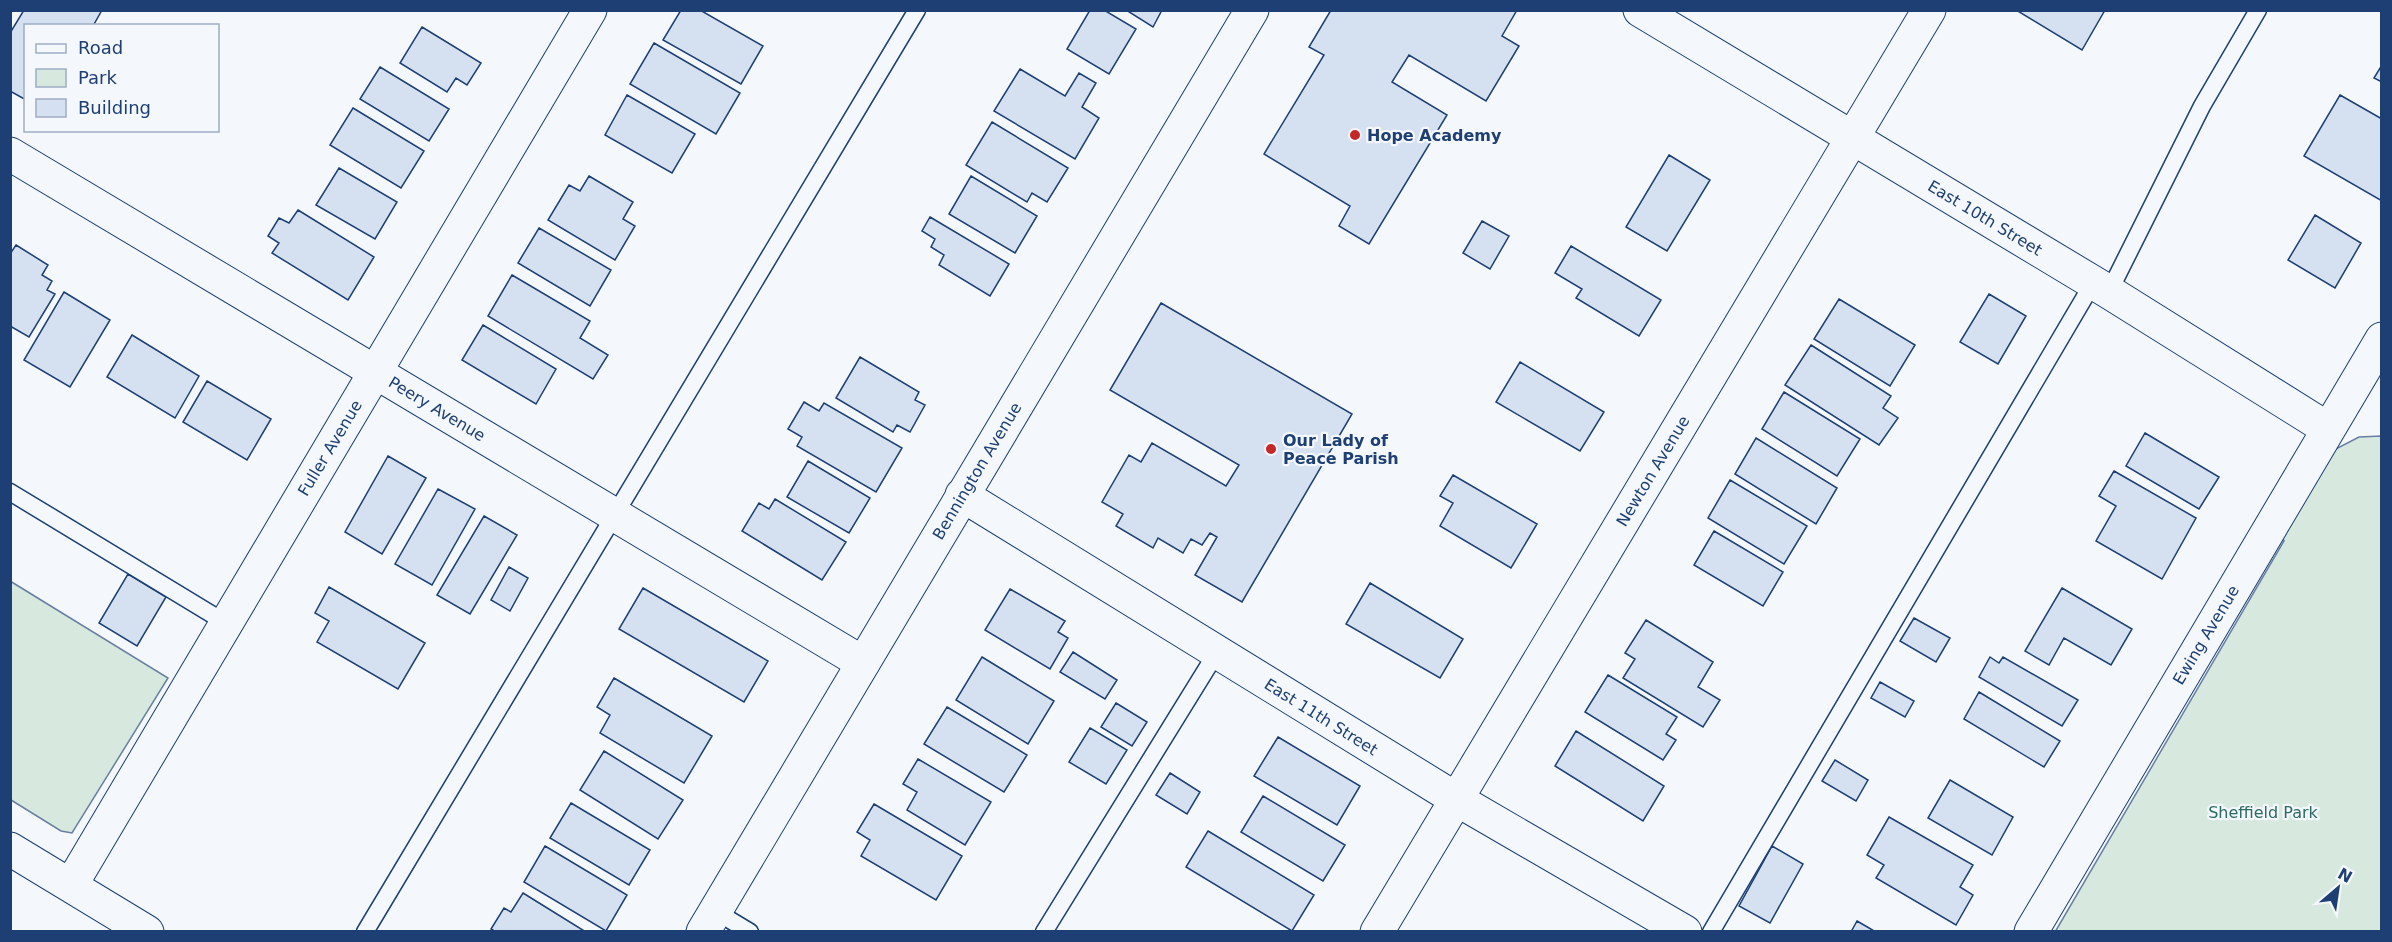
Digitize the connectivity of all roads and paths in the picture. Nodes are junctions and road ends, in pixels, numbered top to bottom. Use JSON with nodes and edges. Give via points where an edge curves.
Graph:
{"nodes":[{"id":1,"x":590,"y":10,"type":"edge"},
{"id":2,"x":917,"y":10,"type":"edge"},
{"id":3,"x":1252,"y":10,"type":"edge"},
{"id":4,"x":1640,"y":10,"type":"edge"},
{"id":5,"x":1929,"y":10,"type":"edge"},
{"id":6,"x":2258,"y":10,"type":"edge"},
{"id":7,"x":1852,"y":138,"type":"junction"},
{"id":8,"x":10,"y":154,"type":"edge"},
{"id":9,"x":2101,"y":287,"type":"junction"},
{"id":10,"x":2382,"y":339,"type":"edge"},
{"id":11,"x":376,"y":372,"type":"junction"},
{"id":12,"x":2328,"y":429,"type":"junction"},
{"id":13,"x":10,"y":492,"type":"edge"},
{"id":14,"x":962,"y":495,"type":"junction"},
{"id":15,"x":615,"y":515,"type":"junction"},
{"id":16,"x":226,"y":622,"type":"junction"},
{"id":17,"x":1217,"y":652,"type":"junction"},
{"id":18,"x":863,"y":663,"type":"junction"},
{"id":19,"x":1456,"y":799,"type":"junction"},
{"id":20,"x":10,"y":849,"type":"edge"},
{"id":21,"x":71,"y":885,"type":"junction"},
{"id":22,"x":709,"y":921,"type":"edge"},
{"id":23,"x":147,"y":932,"type":"edge"},
{"id":24,"x":365,"y":932,"type":"edge"},
{"id":25,"x":750,"y":932,"type":"edge"},
{"id":26,"x":1044,"y":932,"type":"edge"},
{"id":27,"x":1377,"y":932,"type":"edge"},
{"id":28,"x":1685,"y":932,"type":"edge"},
{"id":29,"x":1711,"y":932,"type":"edge"},
{"id":30,"x":2031,"y":932,"type":"edge"}],
"edges":[{"from":1,"to":11,"type":"street","name":"Fuller Avenue"},
{"from":2,"to":15,"type":"lane"},
{"from":3,"to":14,"type":"street","name":"Bennington Avenue"},
{"from":4,"to":7,"type":"street","name":"East 10th Street"},
{"from":5,"to":7,"type":"street","name":"Newton Avenue"},
{"from":6,"to":9,"type":"lane"},
{"from":7,"to":9,"type":"street","name":"East 10th Street"},
{"from":7,"to":19,"type":"street","name":"Newton Avenue"},
{"from":8,"to":11,"type":"street","name":"Peery Avenue"},
{"from":9,"to":12,"type":"street","name":"East 10th Street"},
{"from":9,"to":29,"type":"lane"},
{"from":10,"to":12,"type":"street","name":"Ewing Avenue"},
{"from":11,"to":15,"type":"street","name":"Peery Avenue"},
{"from":11,"to":16,"type":"street","name":"Fuller Avenue"},
{"from":12,"to":30,"type":"street","name":"Ewing Avenue"},
{"from":13,"to":16,"type":"lane"},
{"from":14,"to":17,"type":"street","name":"East 11th Street"},
{"from":14,"to":18,"type":"street","name":"Bennington Avenue"},
{"from":15,"to":18,"type":"street","name":"Peery Avenue"},
{"from":15,"to":24,"type":"lane"},
{"from":16,"to":21,"type":"street","name":"Fuller Avenue"},
{"from":17,"to":19,"type":"street","name":"East 11th Street"},
{"from":17,"to":26,"type":"lane"},
{"from":18,"to":22,"type":"street","name":"Bennington Avenue"},
{"from":19,"to":27,"type":"street","name":"Newton Avenue"},
{"from":19,"to":28,"type":"street","name":"East 11th Street"},
{"from":20,"to":21,"type":"street"},
{"from":21,"to":23,"type":"street"},
{"from":22,"to":25,"type":"lane"}]}
